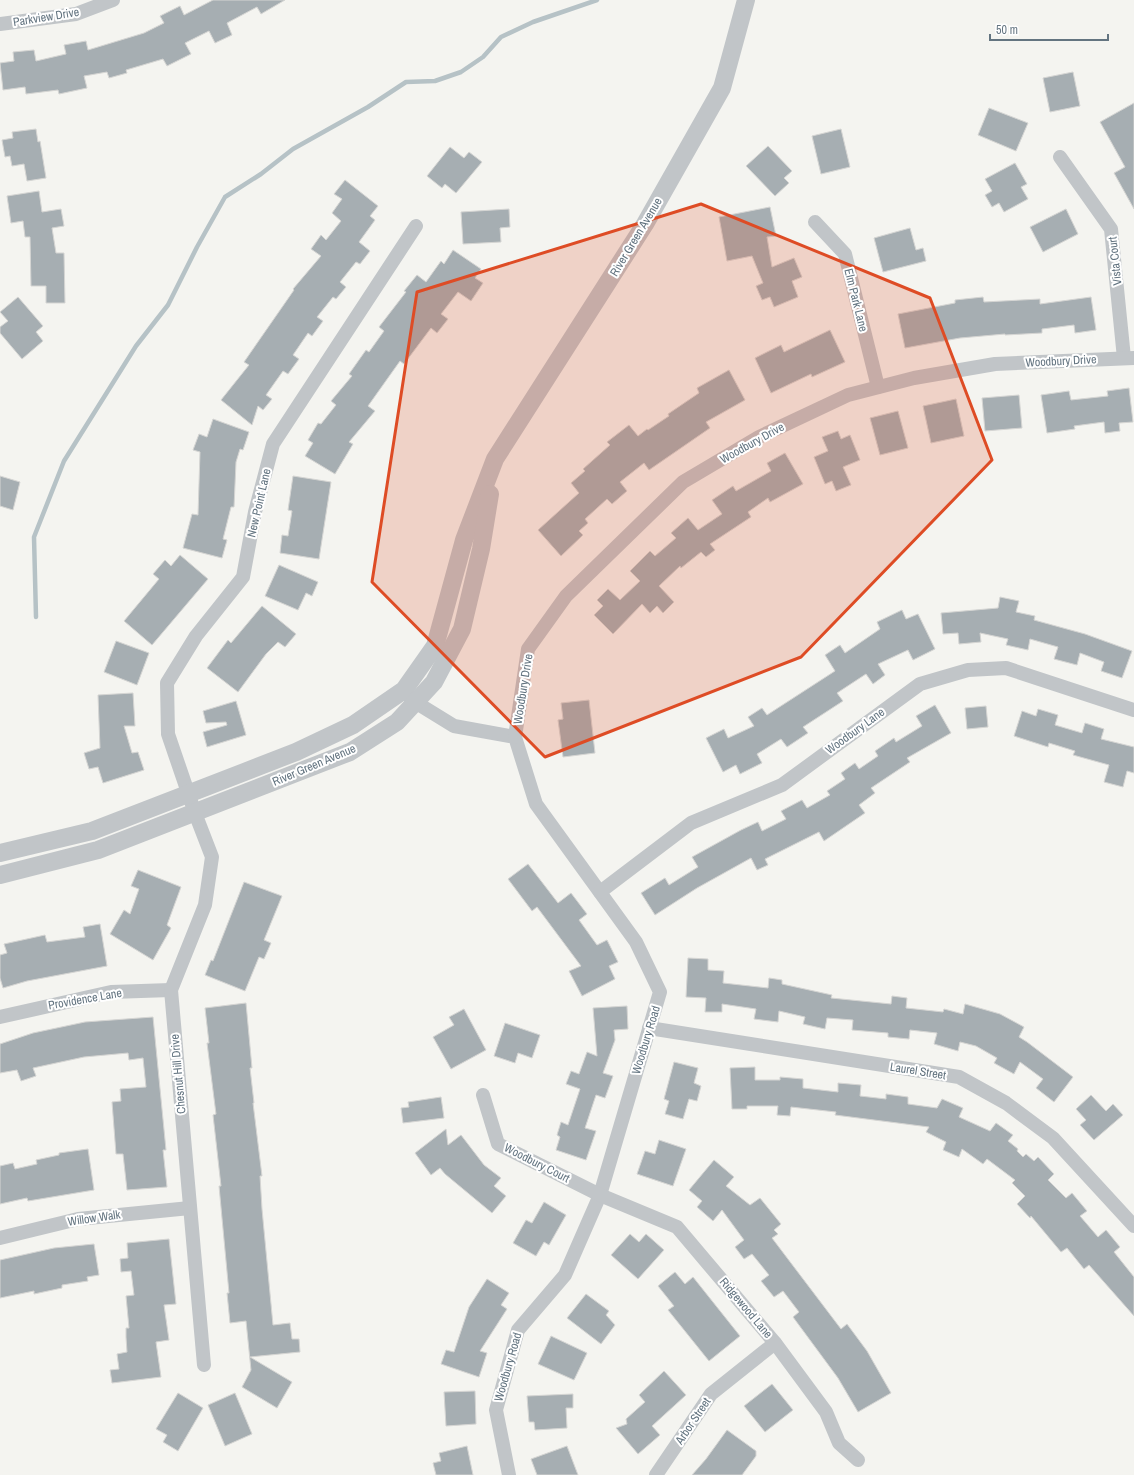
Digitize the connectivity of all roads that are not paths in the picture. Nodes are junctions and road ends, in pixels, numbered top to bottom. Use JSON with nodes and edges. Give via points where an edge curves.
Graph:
{"nodes":[{"id":1,"x":113,"y":0,"type":"edge"},
{"id":2,"x":746,"y":0,"type":"edge"},
{"id":3,"x":0,"y":24,"type":"edge"},
{"id":4,"x":1060,"y":157,"type":"dead end"},
{"id":5,"x":815,"y":222,"type":"dead end"},
{"id":6,"x":416,"y":226,"type":"dead end"},
{"id":7,"x":1129,"y":358,"type":"edge"},
{"id":8,"x":878,"y":388,"type":"junction"},
{"id":9,"x":409,"y":696,"type":"junction"},
{"id":10,"x":1134,"y":710,"type":"edge"},
{"id":11,"x":515,"y":737,"type":"junction"},
{"id":12,"x":188,"y":794,"type":"junction"},
{"id":13,"x":195,"y":813,"type":"junction"},
{"id":14,"x":0,"y":853,"type":"edge"},
{"id":15,"x":0,"y":875,"type":"edge"},
{"id":16,"x":600,"y":892,"type":"junction"},
{"id":17,"x":171,"y":990,"type":"junction"},
{"id":18,"x":0,"y":1017,"type":"edge"},
{"id":19,"x":649,"y":1028,"type":"junction"},
{"id":20,"x":483,"y":1095,"type":"dead end"},
{"id":21,"x":600,"y":1195,"type":"junction"},
{"id":22,"x":190,"y":1208,"type":"junction"},
{"id":23,"x":1134,"y":1226,"type":"edge"},
{"id":24,"x":0,"y":1238,"type":"edge"},
{"id":25,"x":775,"y":1343,"type":"junction"},
{"id":26,"x":204,"y":1365,"type":"dead end"},
{"id":27,"x":858,"y":1460,"type":"dead end"},
{"id":28,"x":508,"y":1475,"type":"edge"},
{"id":29,"x":656,"y":1475,"type":"edge"}],
"edges":[{"from":1,"to":3,"type":"street","name":"Parkview Drive","via":[[76,14]]},
{"from":2,"to":9,"type":"street","name":"River Green Avenue","via":[[722,88],[645,224],[495,460],[481,549],[462,629],[434,682]]},
{"from":4,"to":7,"type":"street","name":"Vista Court","via":[[1112,229]]},
{"from":5,"to":8,"type":"street","name":"Elm Park Lane","via":[[845,254]]},
{"from":6,"to":12,"type":"street","name":"New Point Lane","via":[[273,444],[255,512],[243,578],[196,636],[167,683],[168,734]]},
{"from":7,"to":8,"type":"street","name":"Woodbury Drive","via":[[995,364],[914,378]]},
{"from":8,"to":11,"type":"street","name":"Woodbury Drive","via":[[848,396],[759,437],[683,482],[566,596],[528,649]]},
{"from":9,"to":11,"type":"street","via":[[454,726]]},
{"from":9,"to":12,"type":"street","name":"River Green Avenue","via":[[296,752]]},
{"from":9,"to":13,"type":"street","name":"River Green Avenue","via":[[397,722],[350,752]]},
{"from":10,"to":16,"type":"street","name":"Woodbury Lane","via":[[1006,668],[968,670],[920,684],[782,785],[691,824]]},
{"from":11,"to":16,"type":"street","name":"Woodbury Road","via":[[536,804]]},
{"from":12,"to":13,"type":"street","name":"Chesnut Hill Drive"},
{"from":12,"to":14,"type":"street","name":"River Green Avenue","via":[[92,831]]},
{"from":13,"to":15,"type":"street","name":"River Green Avenue","via":[[98,850]]},
{"from":13,"to":17,"type":"street","name":"Chesnut Hill Drive","via":[[212,857],[205,905]]},
{"from":16,"to":19,"type":"street","name":"Woodbury Road","via":[[636,942],[660,992]]},
{"from":17,"to":18,"type":"street","name":"Providence Lane","via":[[111,992]]},
{"from":17,"to":22,"type":"street","name":"Chesnut Hill Drive"},
{"from":19,"to":21,"type":"street","name":"Woodbury Road"},
{"from":19,"to":23,"type":"street","name":"Laurel Street","via":[[959,1077],[1006,1103],[1053,1138]]},
{"from":20,"to":21,"type":"street","name":"Woodbury Court","via":[[498,1144]]},
{"from":21,"to":25,"type":"street","name":"Ridgewood Lane","via":[[678,1227]]},
{"from":21,"to":28,"type":"street","name":"Woodbury Road","via":[[565,1276],[518,1330],[496,1410]]},
{"from":22,"to":24,"type":"street","name":"Willow Walk","via":[[78,1219]]},
{"from":22,"to":26,"type":"street","name":"Chesnut Hill Drive"},
{"from":25,"to":27,"type":"street","name":"Ridgewood Lane","via":[[826,1412],[839,1443]]},
{"from":25,"to":29,"type":"street","name":"Arbor Street","via":[[711,1394]]}]}
